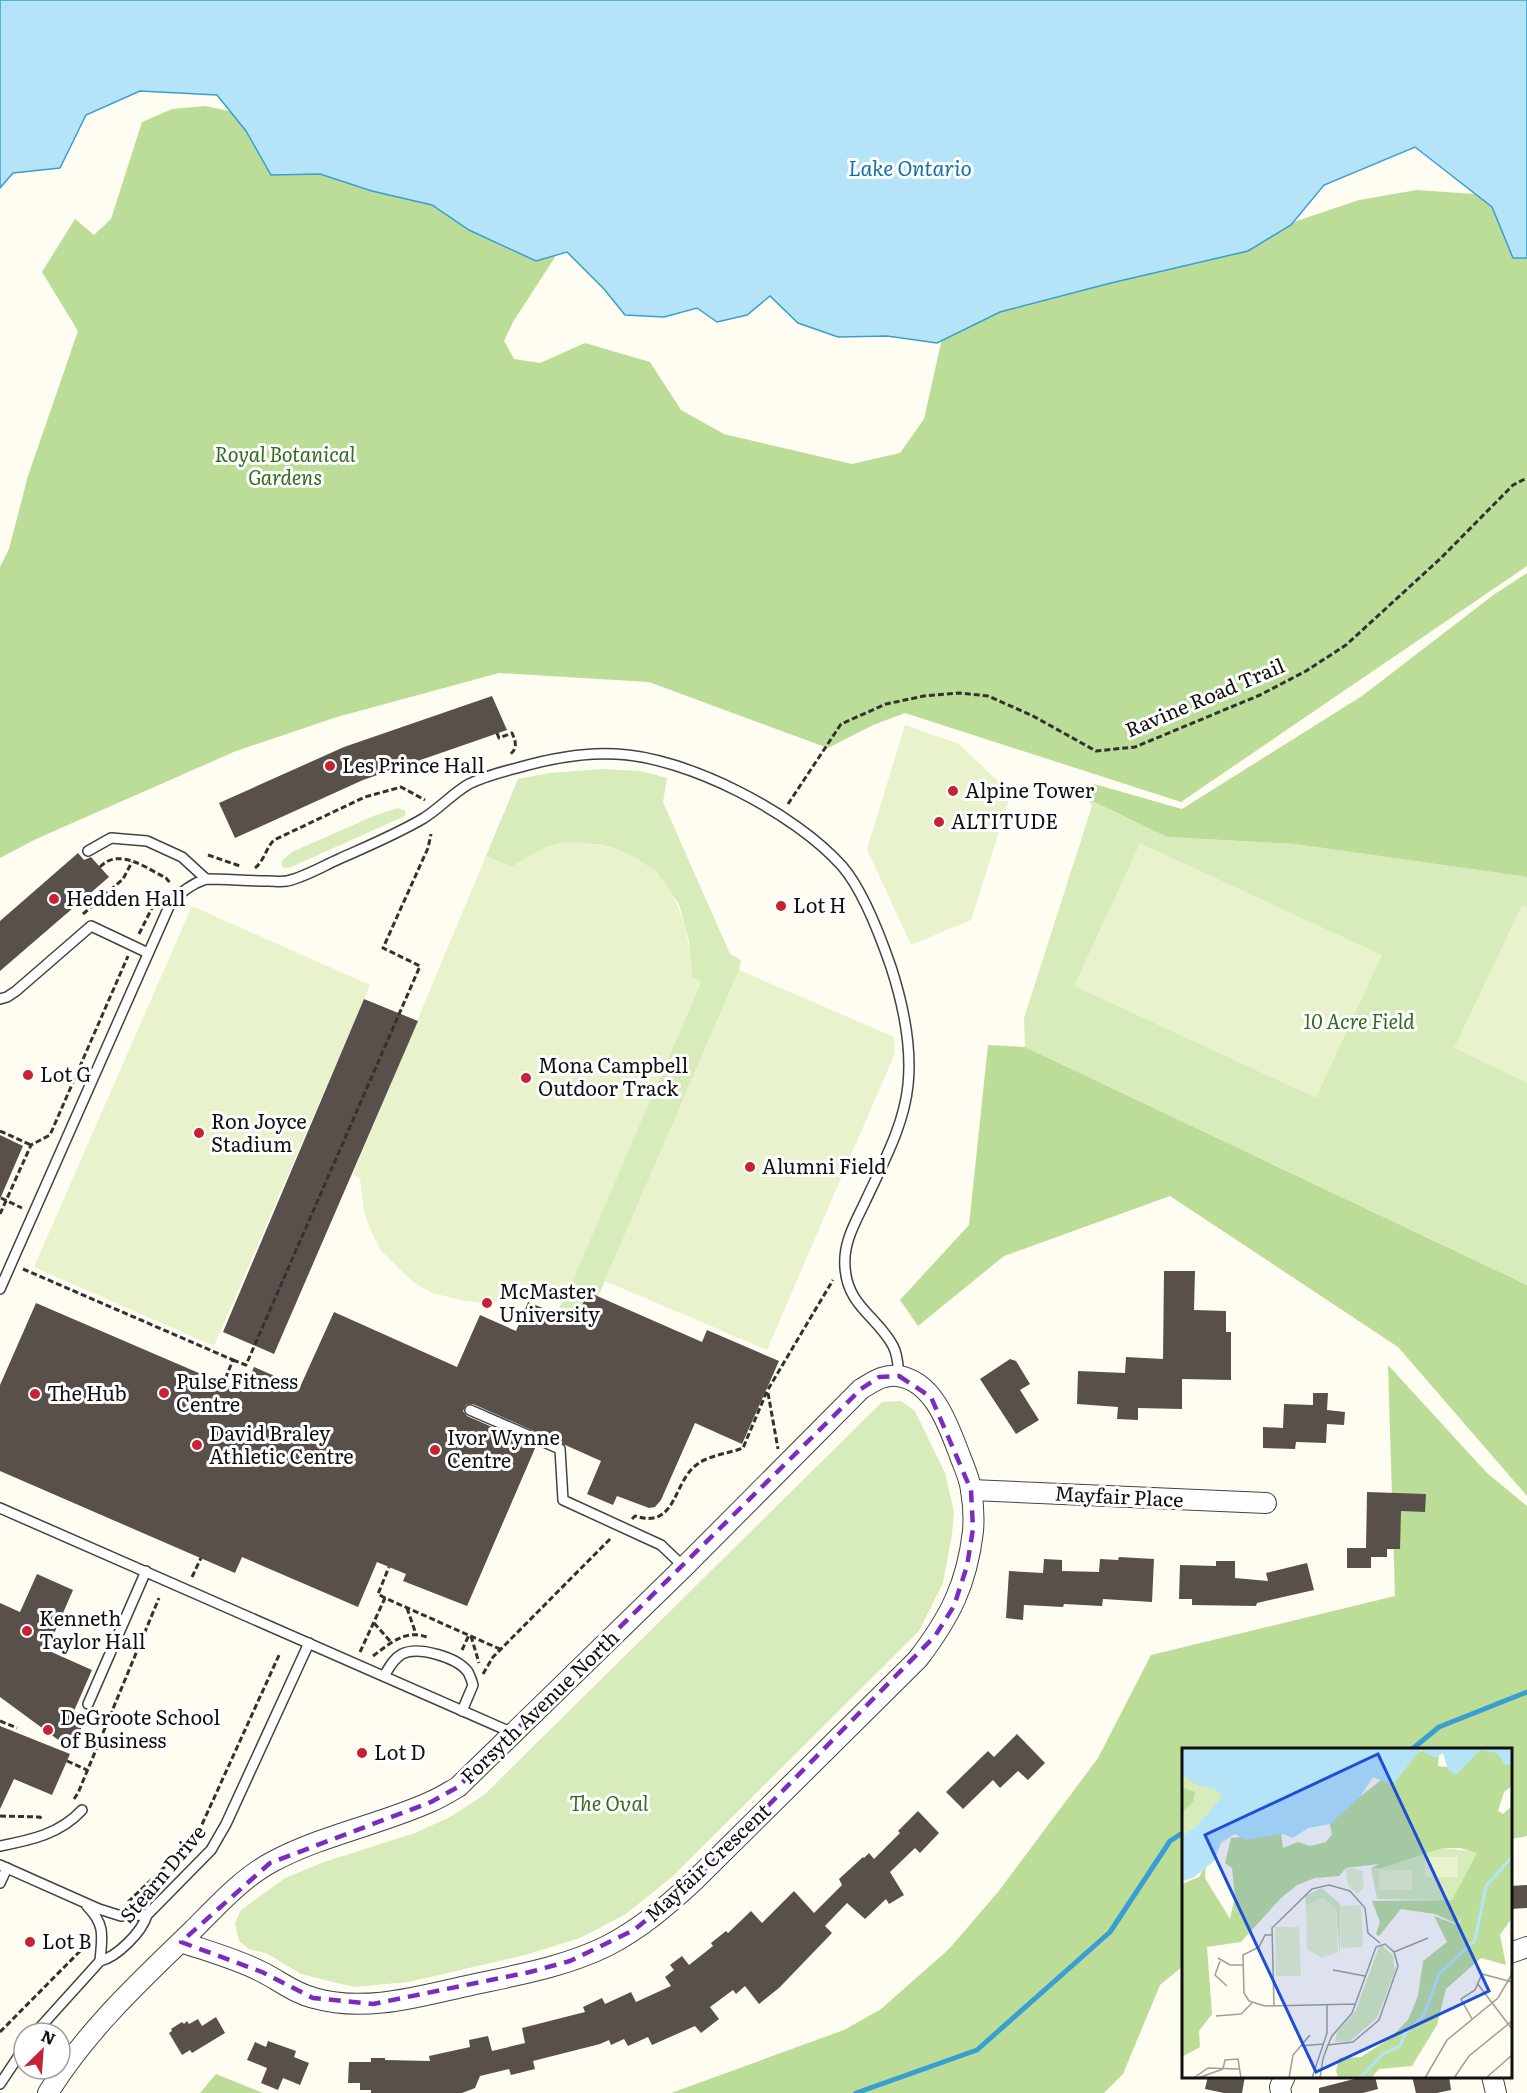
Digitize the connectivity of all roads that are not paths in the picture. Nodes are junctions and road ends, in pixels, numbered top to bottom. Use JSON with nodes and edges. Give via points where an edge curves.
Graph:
{"nodes":[{"id":1,"x":88,"y":851,"type":"dead end"},
{"id":2,"x":206,"y":879,"type":"junction"},
{"id":3,"x":148,"y":953,"type":"junction"},
{"id":4,"x":0,"y":999,"type":"edge"},
{"id":5,"x":0,"y":1289,"type":"edge"},
{"id":6,"x":899,"y":1376,"type":"junction"},
{"id":7,"x":470,"y":1410,"type":"dead end"},
{"id":8,"x":971,"y":1490,"type":"junction"},
{"id":9,"x":1266,"y":1503,"type":"dead end"},
{"id":10,"x":0,"y":1508,"type":"edge"},
{"id":11,"x":684,"y":1567,"type":"junction"},
{"id":12,"x":146,"y":1570,"type":"junction"},
{"id":13,"x":309,"y":1643,"type":"junction"},
{"id":14,"x":384,"y":1676,"type":"junction"},
{"id":15,"x":88,"y":1704,"type":"dead end"},
{"id":16,"x":462,"y":1711,"type":"junction"},
{"id":17,"x":513,"y":1733,"type":"junction"},
{"id":18,"x":82,"y":1810,"type":"dead end"},
{"id":19,"x":0,"y":1846,"type":"edge"},
{"id":20,"x":3,"y":1867,"type":"edge"},
{"id":21,"x":0,"y":1883,"type":"edge"},
{"id":22,"x":85,"y":1904,"type":"junction"},
{"id":23,"x":147,"y":1915,"type":"junction"},
{"id":24,"x":181,"y":1942,"type":"junction"},
{"id":25,"x":1527,"y":1947,"type":"edge"},
{"id":26,"x":1512,"y":1952,"type":"edge"},
{"id":27,"x":100,"y":1961,"type":"junction"},
{"id":28,"x":46,"y":2021,"type":"edge"},
{"id":29,"x":12,"y":2066,"type":"edge"},
{"id":30,"x":1284,"y":2078,"type":"edge"},
{"id":31,"x":1492,"y":2078,"type":"edge"},
{"id":32,"x":0,"y":2084,"type":"edge"},
{"id":33,"x":48,"y":2093,"type":"edge"},
{"id":34,"x":1281,"y":2093,"type":"edge"},
{"id":35,"x":1496,"y":2093,"type":"edge"}],
"edges":[{"from":1,"to":2,"type":"lane","via":[[111,837],[147,841],[182,857]]},
{"from":2,"to":3,"type":"lane","via":[[195,882],[171,902]]},
{"from":2,"to":6,"type":"lane","via":[[286,881],[383,840],[433,812],[469,784],[513,768],[586,755],[613,753],[663,762],[724,785],[796,826],[843,867],[861,894],[896,983],[908,1044],[906,1103],[848,1237],[844,1263],[854,1297],[892,1343]]},
{"from":3,"to":4,"type":"lane","via":[[91,926],[16,991]]},
{"from":3,"to":5,"type":"lane"},
{"from":6,"to":8,"type":"street","name":"Mayfair Crescent","via":[[918,1384],[932,1397],[946,1421]]},
{"from":6,"to":11,"type":"street","name":"Forsyth Avenue North","via":[[879,1377],[861,1389]]},
{"from":7,"to":11,"type":"lane","via":[[560,1449],[563,1500],[661,1545]]},
{"from":8,"to":9,"type":"street","name":"Mayfair Place"},
{"from":8,"to":24,"type":"street","name":"Mayfair Crescent","via":[[973,1529],[967,1566],[954,1606],[918,1659],[694,1881],[634,1930],[570,1961],[373,2004],[313,1998],[262,1972]]},
{"from":10,"to":12,"type":"lane"},
{"from":11,"to":17,"type":"street","name":"Forsyth Avenue North"},
{"from":12,"to":13,"type":"lane"},
{"from":12,"to":15,"type":"lane"},
{"from":13,"to":14,"type":"lane"},
{"from":13,"to":23,"type":"lane","name":"Stearn Drive","via":[[218,1839]]},
{"from":14,"to":16,"type":"lane"},
{"from":14,"to":16,"type":"lane","via":[[396,1658],[417,1650],[455,1662],[468,1672],[473,1685]]},
{"from":16,"to":17,"type":"lane"},
{"from":17,"to":24,"type":"street","name":"Forsyth Avenue North","via":[[458,1787],[431,1802],[303,1847],[270,1863],[234,1890]]},
{"from":18,"to":19,"type":"lane","via":[[52,1832]]},
{"from":20,"to":21,"type":"lane"},
{"from":20,"to":22,"type":"lane"},
{"from":22,"to":23,"type":"lane","via":[[121,1916]]},
{"from":22,"to":27,"type":"lane","via":[[95,1914],[103,1934]]},
{"from":23,"to":27,"type":"lane","name":"Stearn Drive","via":[[144,1926],[111,1959]]},
{"from":24,"to":33,"type":"street","name":"Forsyth Avenue North","via":[[97,2025]]},
{"from":25,"to":26,"type":"street"},
{"from":27,"to":28,"type":"lane","name":"Stearn Drive"},
{"from":29,"to":32,"type":"lane"},
{"from":30,"to":34,"type":"street"},
{"from":31,"to":35,"type":"street"}]}
